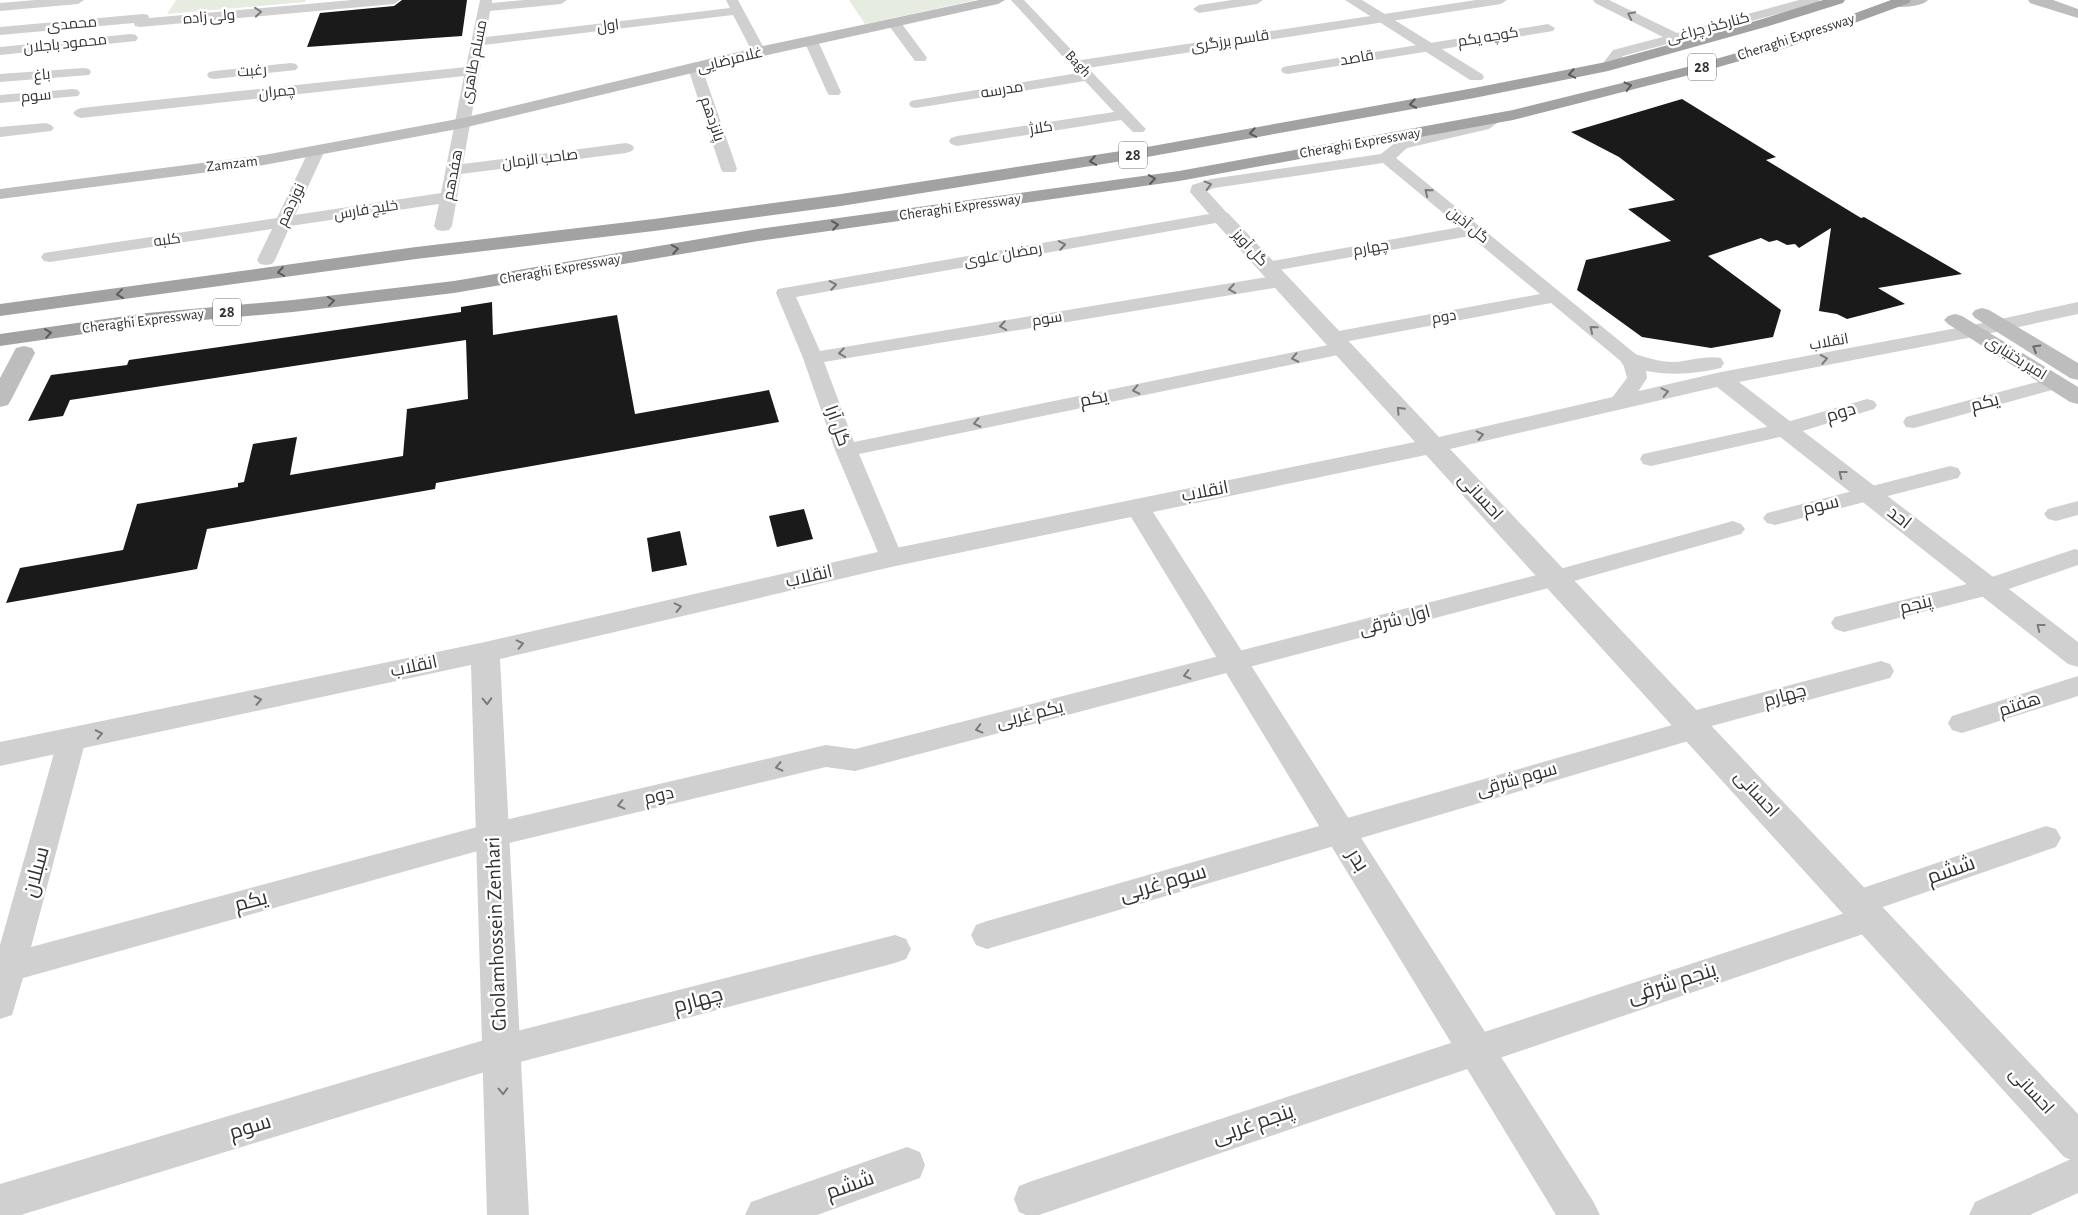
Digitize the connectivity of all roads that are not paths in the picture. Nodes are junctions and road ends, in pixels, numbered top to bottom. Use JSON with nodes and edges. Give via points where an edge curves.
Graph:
{"nodes":[{"id":1,"x":78,"y":0,"type":"edge"},
{"id":2,"x":394,"y":0,"type":"edge"},
{"id":3,"x":561,"y":0,"type":"edge"},
{"id":4,"x":998,"y":0,"type":"edge"},
{"id":5,"x":1017,"y":0,"type":"edge"},
{"id":6,"x":1257,"y":0,"type":"edge"},
{"id":7,"x":1352,"y":0,"type":"edge"},
{"id":8,"x":1501,"y":0,"type":"edge"},
{"id":9,"x":1599,"y":0,"type":"edge"},
{"id":10,"x":1814,"y":0,"type":"edge"},
{"id":11,"x":1838,"y":0,"type":"edge"},
{"id":12,"x":1922,"y":0,"type":"edge"},
{"id":13,"x":2035,"y":0,"type":"edge"},
{"id":14,"x":2064,"y":0,"type":"edge"},
{"id":15,"x":1900,"y":2,"type":"edge"},
{"id":16,"x":485,"y":4,"type":"edge"},
{"id":17,"x":735,"y":5,"type":"edge"},
{"id":18,"x":2078,"y":5,"type":"edge"},
{"id":19,"x":0,"y":7,"type":"edge"},
{"id":20,"x":1199,"y":9,"type":"dead end"},
{"id":21,"x":2078,"y":14,"type":"edge"},
{"id":22,"x":144,"y":16,"type":"joint"},
{"id":23,"x":1381,"y":18,"type":"junction"},
{"id":24,"x":894,"y":23,"type":"junction"},
{"id":25,"x":1548,"y":28,"type":"dead end"},
{"id":26,"x":0,"y":31,"type":"edge"},
{"id":27,"x":1669,"y":34,"type":"junction"},
{"id":28,"x":131,"y":38,"type":"dead end"},
{"id":29,"x":811,"y":41,"type":"junction"},
{"id":30,"x":478,"y":42,"type":"junction"},
{"id":31,"x":1427,"y":47,"type":"junction"},
{"id":32,"x":0,"y":51,"type":"edge"},
{"id":33,"x":759,"y":52,"type":"junction"},
{"id":34,"x":920,"y":58,"type":"dead end"},
{"id":35,"x":1079,"y":65,"type":"junction"},
{"id":36,"x":1608,"y":66,"type":"junction"},
{"id":37,"x":695,"y":68,"type":"junction"},
{"id":38,"x":1288,"y":70,"type":"dead end"},
{"id":39,"x":472,"y":71,"type":"junction"},
{"id":40,"x":84,"y":72,"type":"dead end"},
{"id":41,"x":5,"y":74,"type":"edge"},
{"id":42,"x":214,"y":75,"type":"dead end"},
{"id":43,"x":1089,"y":76,"type":"junction"},
{"id":44,"x":1476,"y":77,"type":"dead end"},
{"id":45,"x":73,"y":92,"type":"dead end"},
{"id":46,"x":282,"y":92,"type":"junction"},
{"id":47,"x":834,"y":92,"type":"dead end"},
{"id":48,"x":0,"y":98,"type":"edge"},
{"id":49,"x":916,"y":104,"type":"dead end"},
{"id":50,"x":81,"y":113,"type":"dead end"},
{"id":51,"x":1126,"y":115,"type":"junction"},
{"id":52,"x":1490,"y":122,"type":"junction"},
{"id":53,"x":463,"y":123,"type":"junction"},
{"id":54,"x":46,"y":128,"type":"dead end"},
{"id":55,"x":1138,"y":128,"type":"dead end"},
{"id":56,"x":0,"y":132,"type":"edge"},
{"id":57,"x":957,"y":141,"type":"dead end"},
{"id":58,"x":626,"y":148,"type":"dead end"},
{"id":59,"x":317,"y":150,"type":"junction"},
{"id":60,"x":1386,"y":158,"type":"junction"},
{"id":61,"x":729,"y":169,"type":"dead end"},
{"id":62,"x":454,"y":170,"type":"junction"},
{"id":63,"x":0,"y":194,"type":"edge"},
{"id":64,"x":449,"y":197,"type":"junction"},
{"id":65,"x":1221,"y":217,"type":"junction"},
{"id":66,"x":283,"y":222,"type":"junction"},
{"id":67,"x":443,"y":226,"type":"dead end"},
{"id":68,"x":1474,"y":230,"type":"junction"},
{"id":69,"x":528,"y":239,"type":"junction"},
{"id":70,"x":647,"y":254,"type":"junction"},
{"id":71,"x":50,"y":257,"type":"dead end"},
{"id":72,"x":266,"y":260,"type":"dead end"},
{"id":73,"x":1274,"y":274,"type":"junction"},
{"id":74,"x":785,"y":293,"type":"joint"},
{"id":75,"x":2078,"y":294,"type":"edge"},
{"id":76,"x":1555,"y":297,"type":"junction"},
{"id":77,"x":293,"y":306,"type":"junction"},
{"id":78,"x":2078,"y":308,"type":"edge"},
{"id":79,"x":0,"y":310,"type":"edge"},
{"id":80,"x":1978,"y":323,"type":"junction"},
{"id":81,"x":0,"y":340,"type":"edge"},
{"id":82,"x":1338,"y":343,"type":"junction"},
{"id":83,"x":24,"y":353,"type":"junction"},
{"id":84,"x":0,"y":357,"type":"edge"},
{"id":85,"x":813,"y":358,"type":"junction"},
{"id":86,"x":1631,"y":360,"type":"junction"},
{"id":87,"x":2078,"y":373,"type":"edge"},
{"id":88,"x":1721,"y":379,"type":"junction"},
{"id":89,"x":2056,"y":383,"type":"junction"},
{"id":90,"x":2078,"y":397,"type":"edge"},
{"id":91,"x":0,"y":400,"type":"edge"},
{"id":92,"x":1618,"y":403,"type":"junction"},
{"id":93,"x":1867,"y":405,"type":"dead end"},
{"id":94,"x":1914,"y":422,"type":"dead end"},
{"id":95,"x":1785,"y":429,"type":"junction"},
{"id":96,"x":1433,"y":446,"type":"junction"},
{"id":97,"x":846,"y":450,"type":"junction"},
{"id":98,"x":1651,"y":459,"type":"dead end"},
{"id":99,"x":1950,"y":473,"type":"dead end"},
{"id":100,"x":1868,"y":495,"type":"junction"},
{"id":101,"x":1137,"y":506,"type":"junction"},
{"id":102,"x":2078,"y":508,"type":"edge"},
{"id":103,"x":2056,"y":514,"type":"dead end"},
{"id":104,"x":1775,"y":518,"type":"dead end"},
{"id":105,"x":1733,"y":529,"type":"dead end"},
{"id":106,"x":2076,"y":557,"type":"dead end"},
{"id":107,"x":890,"y":558,"type":"junction"},
{"id":108,"x":1556,"y":578,"type":"junction"},
{"id":109,"x":1988,"y":587,"type":"junction"},
{"id":110,"x":1844,"y":623,"type":"dead end"},
{"id":111,"x":485,"y":652,"type":"junction"},
{"id":112,"x":2078,"y":657,"type":"edge"},
{"id":113,"x":1234,"y":663,"type":"junction"},
{"id":114,"x":1881,"y":670,"type":"dead end"},
{"id":115,"x":2078,"y":686,"type":"edge"},
{"id":116,"x":1962,"y":723,"type":"dead end"},
{"id":117,"x":1692,"y":725,"type":"junction"},
{"id":118,"x":72,"y":740,"type":"junction"},
{"id":119,"x":0,"y":754,"type":"edge"},
{"id":120,"x":826,"y":756,"type":"joint"},
{"id":121,"x":1340,"y":832,"type":"junction"},
{"id":122,"x":492,"y":835,"type":"junction"},
{"id":123,"x":2046,"y":838,"type":"dead end"},
{"id":124,"x":1863,"y":910,"type":"junction"},
{"id":125,"x":986,"y":935,"type":"dead end"},
{"id":126,"x":895,"y":949,"type":"dead end"},
{"id":127,"x":10,"y":967,"type":"junction"},
{"id":128,"x":0,"y":1004,"type":"edge"},
{"id":129,"x":1475,"y":1049,"type":"junction"},
{"id":130,"x":501,"y":1051,"type":"junction"},
{"id":131,"x":2078,"y":1142,"type":"edge"},
{"id":132,"x":907,"y":1165,"type":"dead end"},
{"id":133,"x":2078,"y":1174,"type":"edge"},
{"id":134,"x":1032,"y":1199,"type":"dead end"},
{"id":135,"x":0,"y":1203,"type":"edge"},
{"id":136,"x":508,"y":1215,"type":"edge"},
{"id":137,"x":764,"y":1215,"type":"edge"},
{"id":138,"x":1579,"y":1215,"type":"edge"},
{"id":139,"x":1988,"y":1215,"type":"edge"}],
"edges":[{"from":1,"to":19,"type":"street"},
{"from":22,"to":2,"type":"street","name":"ولی زاده","one_way":true},
{"from":3,"to":16,"type":"street"},
{"from":4,"to":24,"type":"main road","name":"غلامرضایی"},
{"from":5,"to":35,"type":"street","name":"Bagh"},
{"from":6,"to":20,"type":"street"},
{"from":7,"to":23,"type":"street"},
{"from":8,"to":23,"type":"street","name":"قاسم برزگری"},
{"from":27,"to":9,"type":"street","one_way":true},
{"from":10,"to":27,"type":"street","name":"کنارکذر چراغی"},
{"from":11,"to":36,"type":"highway","name":"Cheraghi Expressway","number":"28"},
{"from":12,"to":15,"type":"main road"},
{"from":13,"to":21,"type":"main road"},
{"from":14,"to":18,"type":"main road"},
{"from":52,"to":15,"type":"highway","name":"Cheraghi Expressway","number":"28","one_way":true,"via":[[1784,44]]},
{"from":16,"to":30,"type":"street","name":"مسلم طاهری"},
{"from":17,"to":30,"type":"street","name":"اول"},
{"from":17,"to":33,"type":"street"},
{"from":22,"to":26,"type":"street","name":"محمدی"},
{"from":23,"to":31,"type":"street"},
{"from":23,"to":35,"type":"street","name":"قاسم برزگری"},
{"from":24,"to":29,"type":"main road","name":"غلامرضایی"},
{"from":24,"to":34,"type":"street"},
{"from":25,"to":31,"type":"street","name":"کوچه یکم"},
{"from":27,"to":36,"type":"street","name":"کنارکذر چراغی","via":[[1618,53]]},
{"from":28,"to":32,"type":"street","name":"محمود باجلان"},
{"from":29,"to":33,"type":"main road","name":"غلامرضایی"},
{"from":29,"to":47,"type":"street"},
{"from":30,"to":39,"type":"street","name":"مسلم طاهری"},
{"from":31,"to":38,"type":"street","name":"قاصد"},
{"from":31,"to":44,"type":"street"},
{"from":33,"to":37,"type":"main road","name":"غلامرضایی"},
{"from":35,"to":43,"type":"street","name":"Bagh"},
{"from":36,"to":69,"type":"highway","name":"Cheraghi Expressway","number":"28","one_way":true,"via":[[1147,152],[831,201]]},
{"from":37,"to":53,"type":"main road","name":"غلامرضایی"},
{"from":37,"to":61,"type":"street","name":"پانزدهم"},
{"from":39,"to":46,"type":"street","name":"چمران"},
{"from":39,"to":53,"type":"street","name":"مسلم طاهری"},
{"from":40,"to":41,"type":"street","name":"باغ"},
{"from":42,"to":46,"type":"street","name":"رغبت","via":[[292,64]]},
{"from":43,"to":49,"type":"street","name":"مدرسه"},
{"from":43,"to":51,"type":"street","name":"Bagh"},
{"from":45,"to":48,"type":"street","name":"سوم"},
{"from":46,"to":50,"type":"street","name":"چمران"},
{"from":51,"to":55,"type":"street","name":"Bagh"},
{"from":51,"to":57,"type":"street","name":"کلاژ"},
{"from":52,"to":60,"type":"street","via":[[1402,145]]},
{"from":70,"to":52,"type":"highway","name":"Cheraghi Expressway","number":"28","one_way":true,"via":[[1179,176]]},
{"from":53,"to":59,"type":"main road","name":"Zamzam"},
{"from":53,"to":62,"type":"street","name":"هفدهم"},
{"from":54,"to":56,"type":"street"},
{"from":58,"to":62,"type":"street","name":"صاحب الزمان"},
{"from":59,"to":63,"type":"main road","name":"Zamzam","via":[[264,160]]},
{"from":59,"to":66,"type":"street","name":"نوزدهم"},
{"from":65,"to":60,"type":"street","name":"گل آویز","one_way":true,"via":[[1198,189],[1211,184]]},
{"from":68,"to":60,"type":"street","name":"گل آذین","one_way":true},
{"from":62,"to":64,"type":"street","name":"هفدهم"},
{"from":64,"to":66,"type":"street","name":"خلیج فارس"},
{"from":64,"to":67,"type":"street","name":"هفدهم"},
{"from":65,"to":73,"type":"street","name":"گل آویز"},
{"from":74,"to":65,"type":"street","name":"رمضان علوی","one_way":true},
{"from":66,"to":71,"type":"street","name":"کلبه"},
{"from":66,"to":72,"type":"street","name":"نوزدهم"},
{"from":68,"to":73,"type":"street","name":"چهارم"},
{"from":68,"to":76,"type":"street","name":"گل آذین"},
{"from":69,"to":70,"type":"highway","via":[[463,254],[450,260],[445,270],[472,274],[598,257]]},
{"from":69,"to":79,"type":"highway","name":"Cheraghi Expressway","number":"28","one_way":true},
{"from":77,"to":70,"type":"highway","name":"Cheraghi Expressway","number":"28","one_way":true,"via":[[454,287]]},
{"from":73,"to":82,"type":"street","name":"گل آویز"},
{"from":73,"to":85,"type":"street","name":"سوم","one_way":true},
{"from":74,"to":85,"type":"street","name":"گل آرا"},
{"from":75,"to":80,"type":"street","name":"انقلاب"},
{"from":76,"to":82,"type":"street","name":"دوم"},
{"from":86,"to":76,"type":"street","name":"گل آذین","one_way":true},
{"from":81,"to":77,"type":"highway","name":"Cheraghi Expressway","number":"28","one_way":true,"via":[[147,319]]},
{"from":77,"to":83,"type":"highway"},
{"from":78,"to":80,"type":"street","name":"انقلاب"},
{"from":80,"to":86,"type":"street","name":"انقلاب","via":[[1675,370]]},
{"from":87,"to":80,"type":"main road","name":"امیر بختیاری","one_way":true},
{"from":88,"to":80,"type":"street","name":"انقلاب","one_way":true},
{"from":80,"to":89,"type":"main road","name":"امیر بختیاری"},
{"from":96,"to":82,"type":"street","name":"گل آویز","one_way":true},
{"from":82,"to":97,"type":"street","name":"یکم","one_way":true},
{"from":83,"to":84,"type":"highway"},
{"from":83,"to":91,"type":"main road"},
{"from":85,"to":97,"type":"street","name":"گل آرا"},
{"from":86,"to":92,"type":"street","via":[[1637,378]]},
{"from":92,"to":88,"type":"street","name":"انقلاب","one_way":true},
{"from":88,"to":95,"type":"street","name":"احد"},
{"from":89,"to":90,"type":"main road","name":"امیر بختیاری"},
{"from":89,"to":94,"type":"street","name":"یکم"},
{"from":96,"to":92,"type":"street","name":"انقلاب","one_way":true},
{"from":93,"to":95,"type":"street","name":"دوم"},
{"from":95,"to":98,"type":"street"},
{"from":100,"to":95,"type":"street","name":"احد","one_way":true},
{"from":96,"to":101,"type":"street","name":"انقلاب"},
{"from":96,"to":108,"type":"street","name":"احسانی"},
{"from":97,"to":107,"type":"street","name":"گل آرا"},
{"from":99,"to":100,"type":"street"},
{"from":100,"to":104,"type":"street","name":"سوم"},
{"from":100,"to":109,"type":"street","name":"احد"},
{"from":101,"to":107,"type":"street","name":"انقلاب"},
{"from":101,"to":113,"type":"street","name":"بدر"},
{"from":102,"to":103,"type":"street"},
{"from":105,"to":108,"type":"street"},
{"from":106,"to":109,"type":"street"},
{"from":111,"to":107,"type":"street","name":"انقلاب","one_way":true},
{"from":108,"to":113,"type":"street","name":"اول شرقی"},
{"from":108,"to":117,"type":"street","name":"احسانی"},
{"from":109,"to":110,"type":"street","name":"پنجم"},
{"from":112,"to":109,"type":"street","name":"احد","one_way":true},
{"from":118,"to":111,"type":"street","name":"انقلاب","one_way":true},
{"from":111,"to":122,"type":"street","name":"Gholamhossein Zenhari","one_way":true},
{"from":113,"to":120,"type":"street","name":"یکم غربی","one_way":true,"via":[[855,760]]},
{"from":113,"to":121,"type":"street","name":"بدر"},
{"from":114,"to":117,"type":"street","name":"چهارم"},
{"from":115,"to":116,"type":"street","name":"هفتم"},
{"from":117,"to":121,"type":"street","name":"سوم شرقی"},
{"from":117,"to":124,"type":"street","name":"احسانی"},
{"from":118,"to":119,"type":"street","name":"انقلاب"},
{"from":118,"to":127,"type":"street","name":"سبلان"},
{"from":120,"to":122,"type":"street","name":"دوم","one_way":true},
{"from":121,"to":125,"type":"street","name":"سوم غربی"},
{"from":121,"to":129,"type":"street","name":"بدر"},
{"from":122,"to":127,"type":"street","name":"یکم"},
{"from":122,"to":130,"type":"street","name":"Gholamhossein Zenhari"},
{"from":123,"to":124,"type":"street","name":"ششم"},
{"from":124,"to":129,"type":"street","name":"پنجم شرقی"},
{"from":124,"to":131,"type":"street","name":"احسانی"},
{"from":126,"to":130,"type":"street","name":"چهارم"},
{"from":127,"to":128,"type":"street","name":"سبلان"},
{"from":129,"to":134,"type":"street","name":"پنجم غربی"},
{"from":129,"to":138,"type":"street","name":"بدر"},
{"from":130,"to":135,"type":"street","name":"سوم"},
{"from":130,"to":136,"type":"street","name":"Gholamhossein Zenhari","one_way":true},
{"from":132,"to":137,"type":"street","name":"ششم"},
{"from":133,"to":139,"type":"street"}]}
